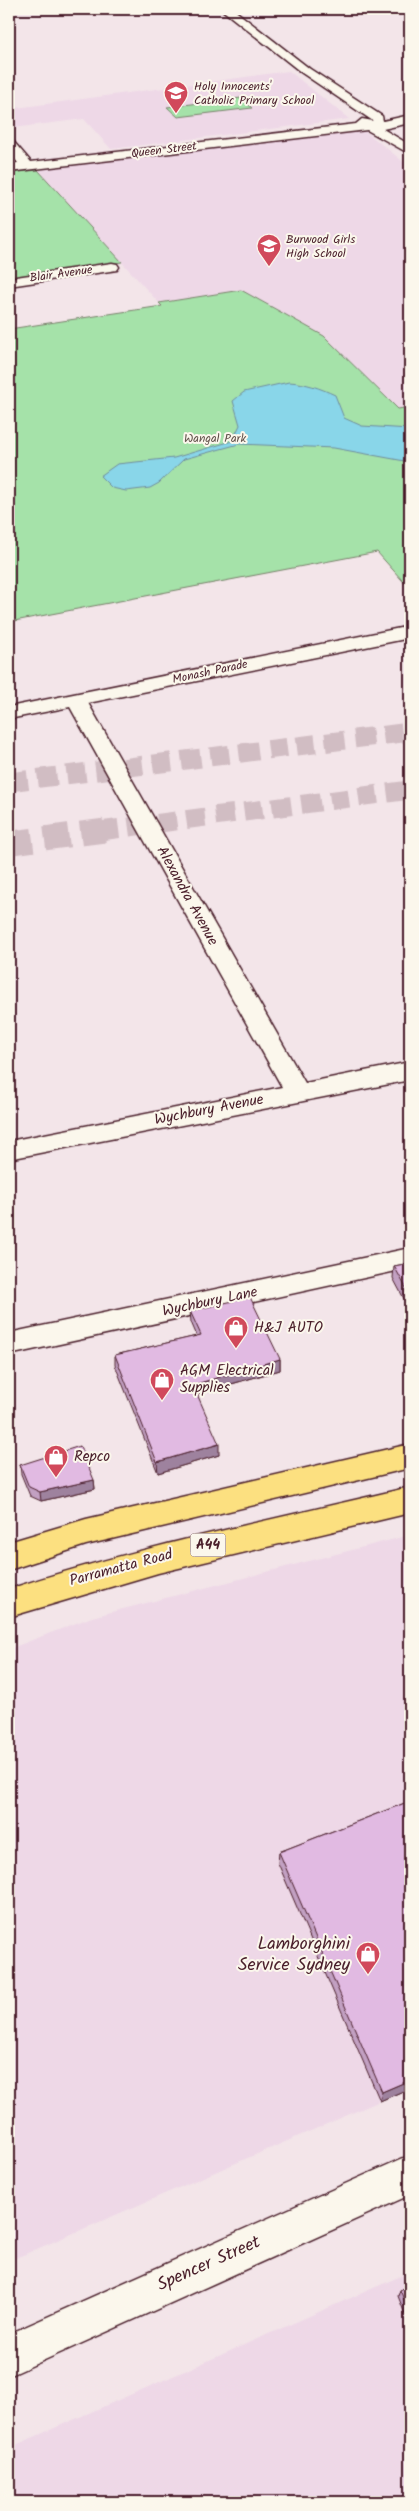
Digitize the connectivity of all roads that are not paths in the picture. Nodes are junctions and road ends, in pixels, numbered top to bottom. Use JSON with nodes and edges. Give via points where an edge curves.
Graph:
{"nodes":[{"id":1,"x":226,"y":9,"type":"edge"},
{"id":2,"x":410,"y":118,"type":"edge"},
{"id":3,"x":373,"y":123,"type":"junction"},
{"id":4,"x":9,"y":144,"type":"edge"},
{"id":5,"x":410,"y":150,"type":"edge"},
{"id":6,"x":28,"y":166,"type":"junction"},
{"id":7,"x":9,"y":168,"type":"edge"},
{"id":8,"x":112,"y":267,"type":"dead end"},
{"id":9,"x":9,"y":282,"type":"edge"},
{"id":10,"x":410,"y":632,"type":"edge"},
{"id":11,"x":76,"y":700,"type":"junction"},
{"id":12,"x":9,"y":713,"type":"edge"},
{"id":13,"x":410,"y":1071,"type":"edge"},
{"id":14,"x":298,"y":1093,"type":"junction"},
{"id":15,"x":9,"y":1150,"type":"edge"},
{"id":16,"x":410,"y":1258,"type":"edge"},
{"id":17,"x":9,"y":1344,"type":"edge"},
{"id":18,"x":410,"y":1456,"type":"edge"},
{"id":19,"x":410,"y":1500,"type":"edge"},
{"id":20,"x":9,"y":1556,"type":"edge"},
{"id":21,"x":9,"y":1603,"type":"edge"},
{"id":22,"x":410,"y":2175,"type":"edge"},
{"id":23,"x":9,"y":2355,"type":"edge"}],
"edges":[{"from":1,"to":3,"type":"street","via":[[326,85],[333,96]]},
{"from":2,"to":3,"type":"street","name":"Queen Street"},
{"from":3,"to":5,"type":"street"},
{"from":3,"to":6,"type":"street","name":"Queen Street"},
{"from":4,"to":6,"type":"street"},
{"from":6,"to":7,"type":"street","name":"Queen Street"},
{"from":8,"to":9,"type":"street","name":"Blair Avenue"},
{"from":10,"to":11,"type":"street","name":"Monash Parade"},
{"from":11,"to":12,"type":"street","name":"Monash Parade"},
{"from":11,"to":14,"type":"street","name":"Alexandra Avenue"},
{"from":13,"to":14,"type":"street","name":"Wychbury Avenue"},
{"from":14,"to":15,"type":"street","name":"Wychbury Avenue"},
{"from":16,"to":17,"type":"street","name":"Wychbury Lane"},
{"from":18,"to":20,"type":"highway","via":[[86,1532]]},
{"from":19,"to":21,"type":"highway","name":"Parramatta Road","number":"A44","via":[[197,1548],[66,1583]]},
{"from":22,"to":23,"type":"street","name":"Spencer Street"}]}
